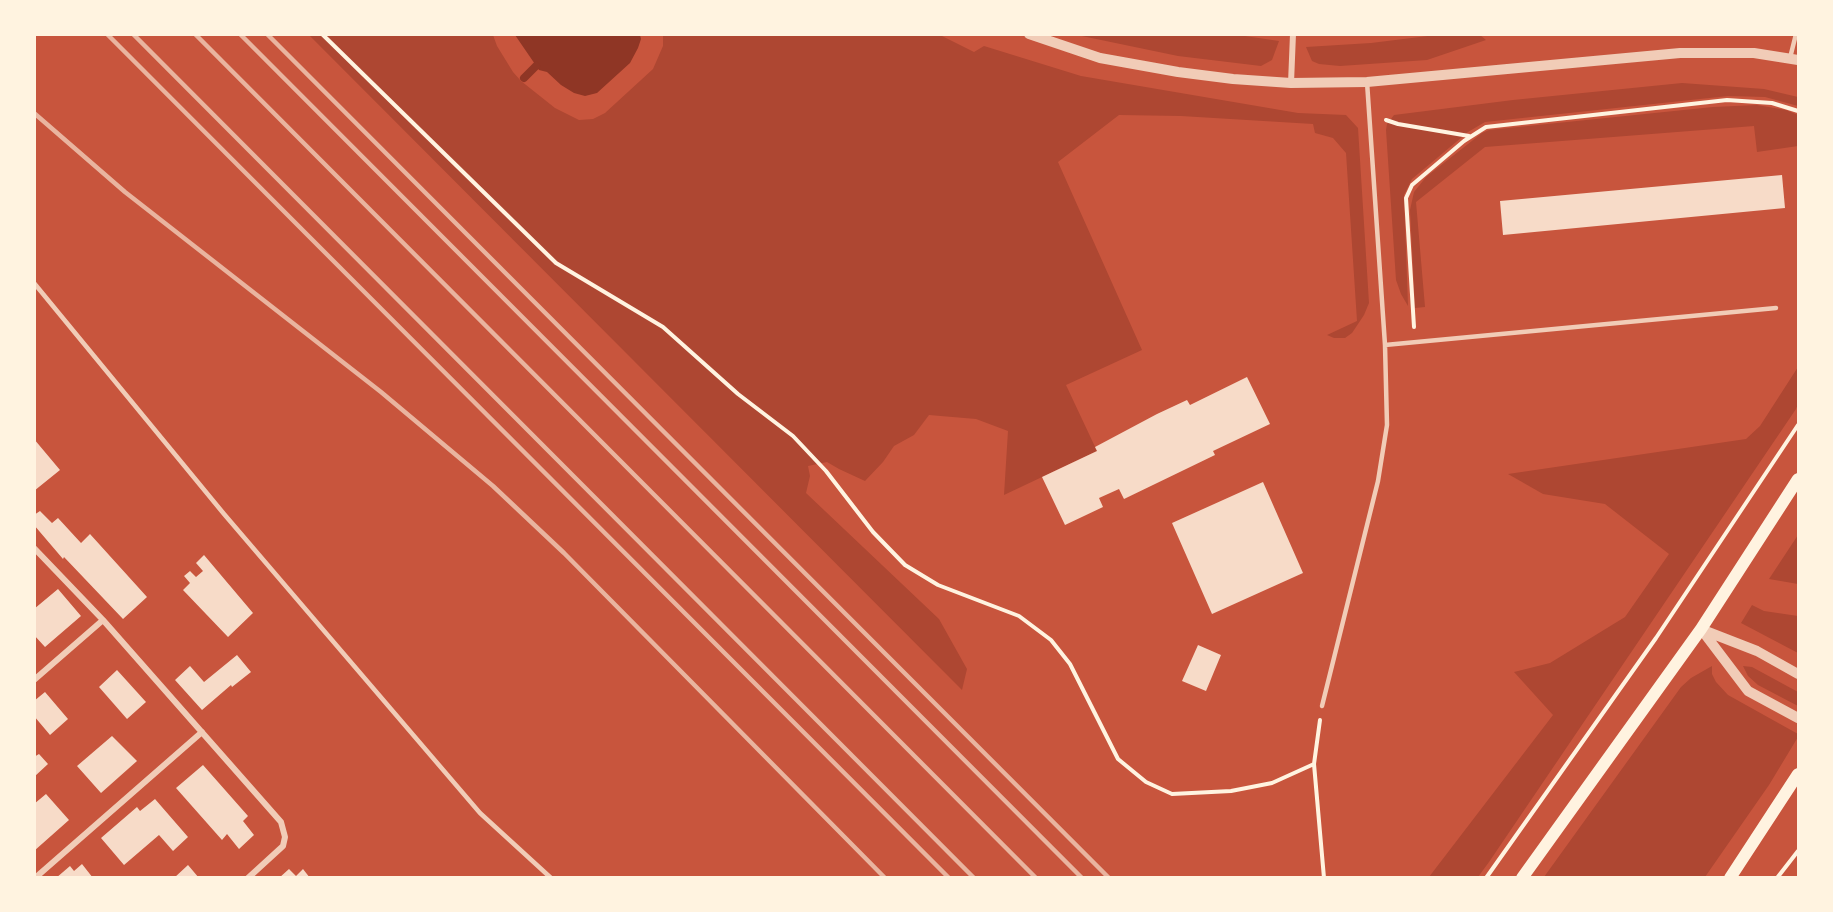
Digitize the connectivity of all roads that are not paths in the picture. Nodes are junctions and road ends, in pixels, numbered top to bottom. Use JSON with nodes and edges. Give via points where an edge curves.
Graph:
{"nodes":[{"id":1,"x":1029,"y":34,"type":"edge"},
{"id":2,"x":1293,"y":34,"type":"edge"},
{"id":3,"x":1796,"y":34,"type":"edge"},
{"id":4,"x":1794,"y":59,"type":"edge"},
{"id":5,"x":1367,"y":82,"type":"junction"},
{"id":6,"x":1291,"y":83,"type":"junction"},
{"id":7,"x":34,"y":283,"type":"edge"},
{"id":8,"x":1776,"y":308,"type":"dead end"},
{"id":9,"x":1385,"y":345,"type":"junction"},
{"id":10,"x":1798,"y":479,"type":"edge"},
{"id":11,"x":34,"y":548,"type":"edge"},
{"id":12,"x":103,"y":620,"type":"junction"},
{"id":13,"x":1701,"y":629,"type":"junction"},
{"id":14,"x":1798,"y":674,"type":"edge"},
{"id":15,"x":34,"y":680,"type":"edge"},
{"id":16,"x":1322,"y":706,"type":"road end"},
{"id":17,"x":1798,"y":718,"type":"edge"},
{"id":18,"x":202,"y":732,"type":"junction"},
{"id":19,"x":1798,"y":774,"type":"edge"},
{"id":20,"x":35,"y":878,"type":"edge"},
{"id":21,"x":248,"y":878,"type":"edge"},
{"id":22,"x":551,"y":878,"type":"edge"},
{"id":23,"x":1522,"y":878,"type":"edge"},
{"id":24,"x":1730,"y":878,"type":"edge"}],
"edges":[{"from":1,"to":6,"type":"street","via":[[1111,60],[1189,74]]},
{"from":2,"to":6,"type":"street"},
{"from":3,"to":4,"type":"lane"},
{"from":4,"to":5,"type":"street","via":[[1754,53],[1680,53]]},
{"from":5,"to":6,"type":"street"},
{"from":5,"to":9,"type":"lane"},
{"from":7,"to":22,"type":"lane","via":[[224,514],[480,813]]},
{"from":8,"to":9,"type":"lane"},
{"from":9,"to":16,"type":"lane","via":[[1387,425],[1378,481]]},
{"from":10,"to":13,"type":"main road"},
{"from":11,"to":12,"type":"street"},
{"from":12,"to":15,"type":"street"},
{"from":12,"to":18,"type":"street"},
{"from":13,"to":14,"type":"street","via":[[1757,651]]},
{"from":13,"to":17,"type":"street","via":[[1748,691]]},
{"from":13,"to":23,"type":"main road"},
{"from":18,"to":20,"type":"street"},
{"from":18,"to":21,"type":"street","via":[[281,822],[283,846]]},
{"from":19,"to":24,"type":"main road"}]}
